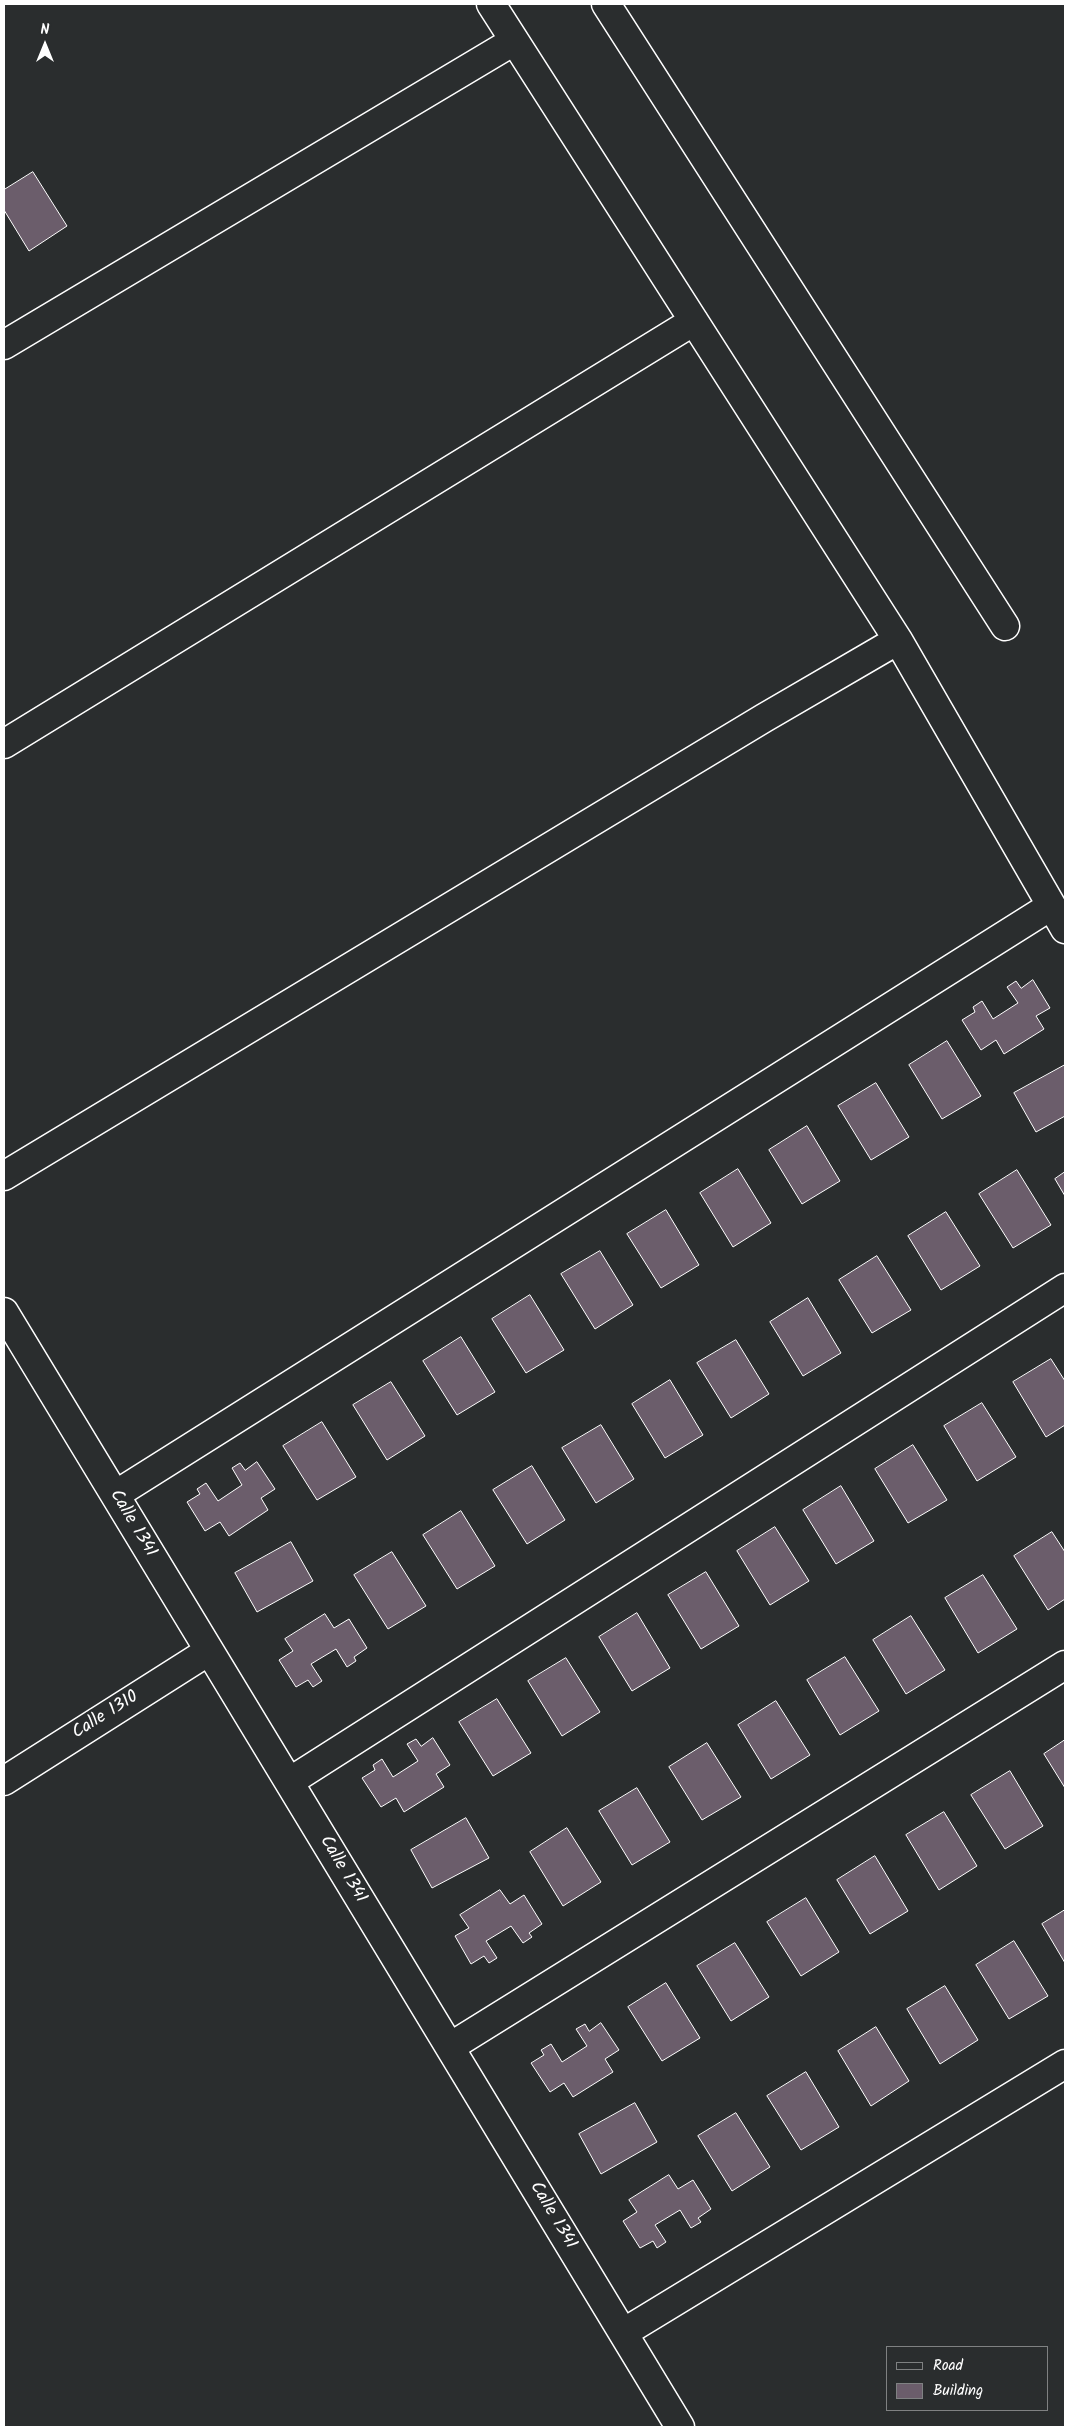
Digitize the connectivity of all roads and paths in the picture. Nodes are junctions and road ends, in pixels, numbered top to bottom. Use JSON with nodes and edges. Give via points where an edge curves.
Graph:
{"nodes":[{"id":1,"x":492,"y":4,"type":"edge"},
{"id":2,"x":606,"y":4,"type":"edge"},
{"id":3,"x":514,"y":41,"type":"junction"},
{"id":4,"x":694,"y":321,"type":"junction"},
{"id":5,"x":4,"y":345,"type":"edge"},
{"id":6,"x":1006,"y":626,"type":"dead end"},
{"id":7,"x":898,"y":640,"type":"junction"},
{"id":8,"x":4,"y":744,"type":"edge"},
{"id":9,"x":1051,"y":906,"type":"junction"},
{"id":10,"x":1065,"y":929,"type":"edge"},
{"id":11,"x":4,"y":1176,"type":"edge"},
{"id":12,"x":1065,"y":1288,"type":"edge"},
{"id":13,"x":4,"y":1312,"type":"edge"},
{"id":14,"x":115,"y":1495,"type":"junction"},
{"id":15,"x":209,"y":1651,"type":"junction"},
{"id":16,"x":1065,"y":1665,"type":"edge"},
{"id":17,"x":4,"y":1781,"type":"edge"},
{"id":18,"x":289,"y":1782,"type":"junction"},
{"id":19,"x":450,"y":2047,"type":"junction"},
{"id":20,"x":1065,"y":2064,"type":"edge"},
{"id":21,"x":623,"y":2333,"type":"junction"},
{"id":22,"x":680,"y":2427,"type":"edge"}],
"edges":[{"from":1,"to":3,"type":"street"},
{"from":2,"to":6,"type":"street"},
{"from":3,"to":4,"type":"street"},
{"from":3,"to":5,"type":"street"},
{"from":4,"to":7,"type":"street"},
{"from":4,"to":8,"type":"street"},
{"from":7,"to":9,"type":"street"},
{"from":7,"to":11,"type":"street"},
{"from":9,"to":10,"type":"street"},
{"from":9,"to":14,"type":"street"},
{"from":12,"to":18,"type":"street"},
{"from":13,"to":14,"type":"street","name":"Calle 1341"},
{"from":14,"to":15,"type":"street","name":"Calle 1341"},
{"from":15,"to":17,"type":"street","name":"Calle 1310"},
{"from":15,"to":18,"type":"street","name":"Calle 1341"},
{"from":16,"to":19,"type":"street"},
{"from":18,"to":19,"type":"street","name":"Calle 1341"},
{"from":19,"to":21,"type":"street","name":"Calle 1341"},
{"from":20,"to":21,"type":"street"},
{"from":21,"to":22,"type":"street","name":"Calle 1341"}]}
